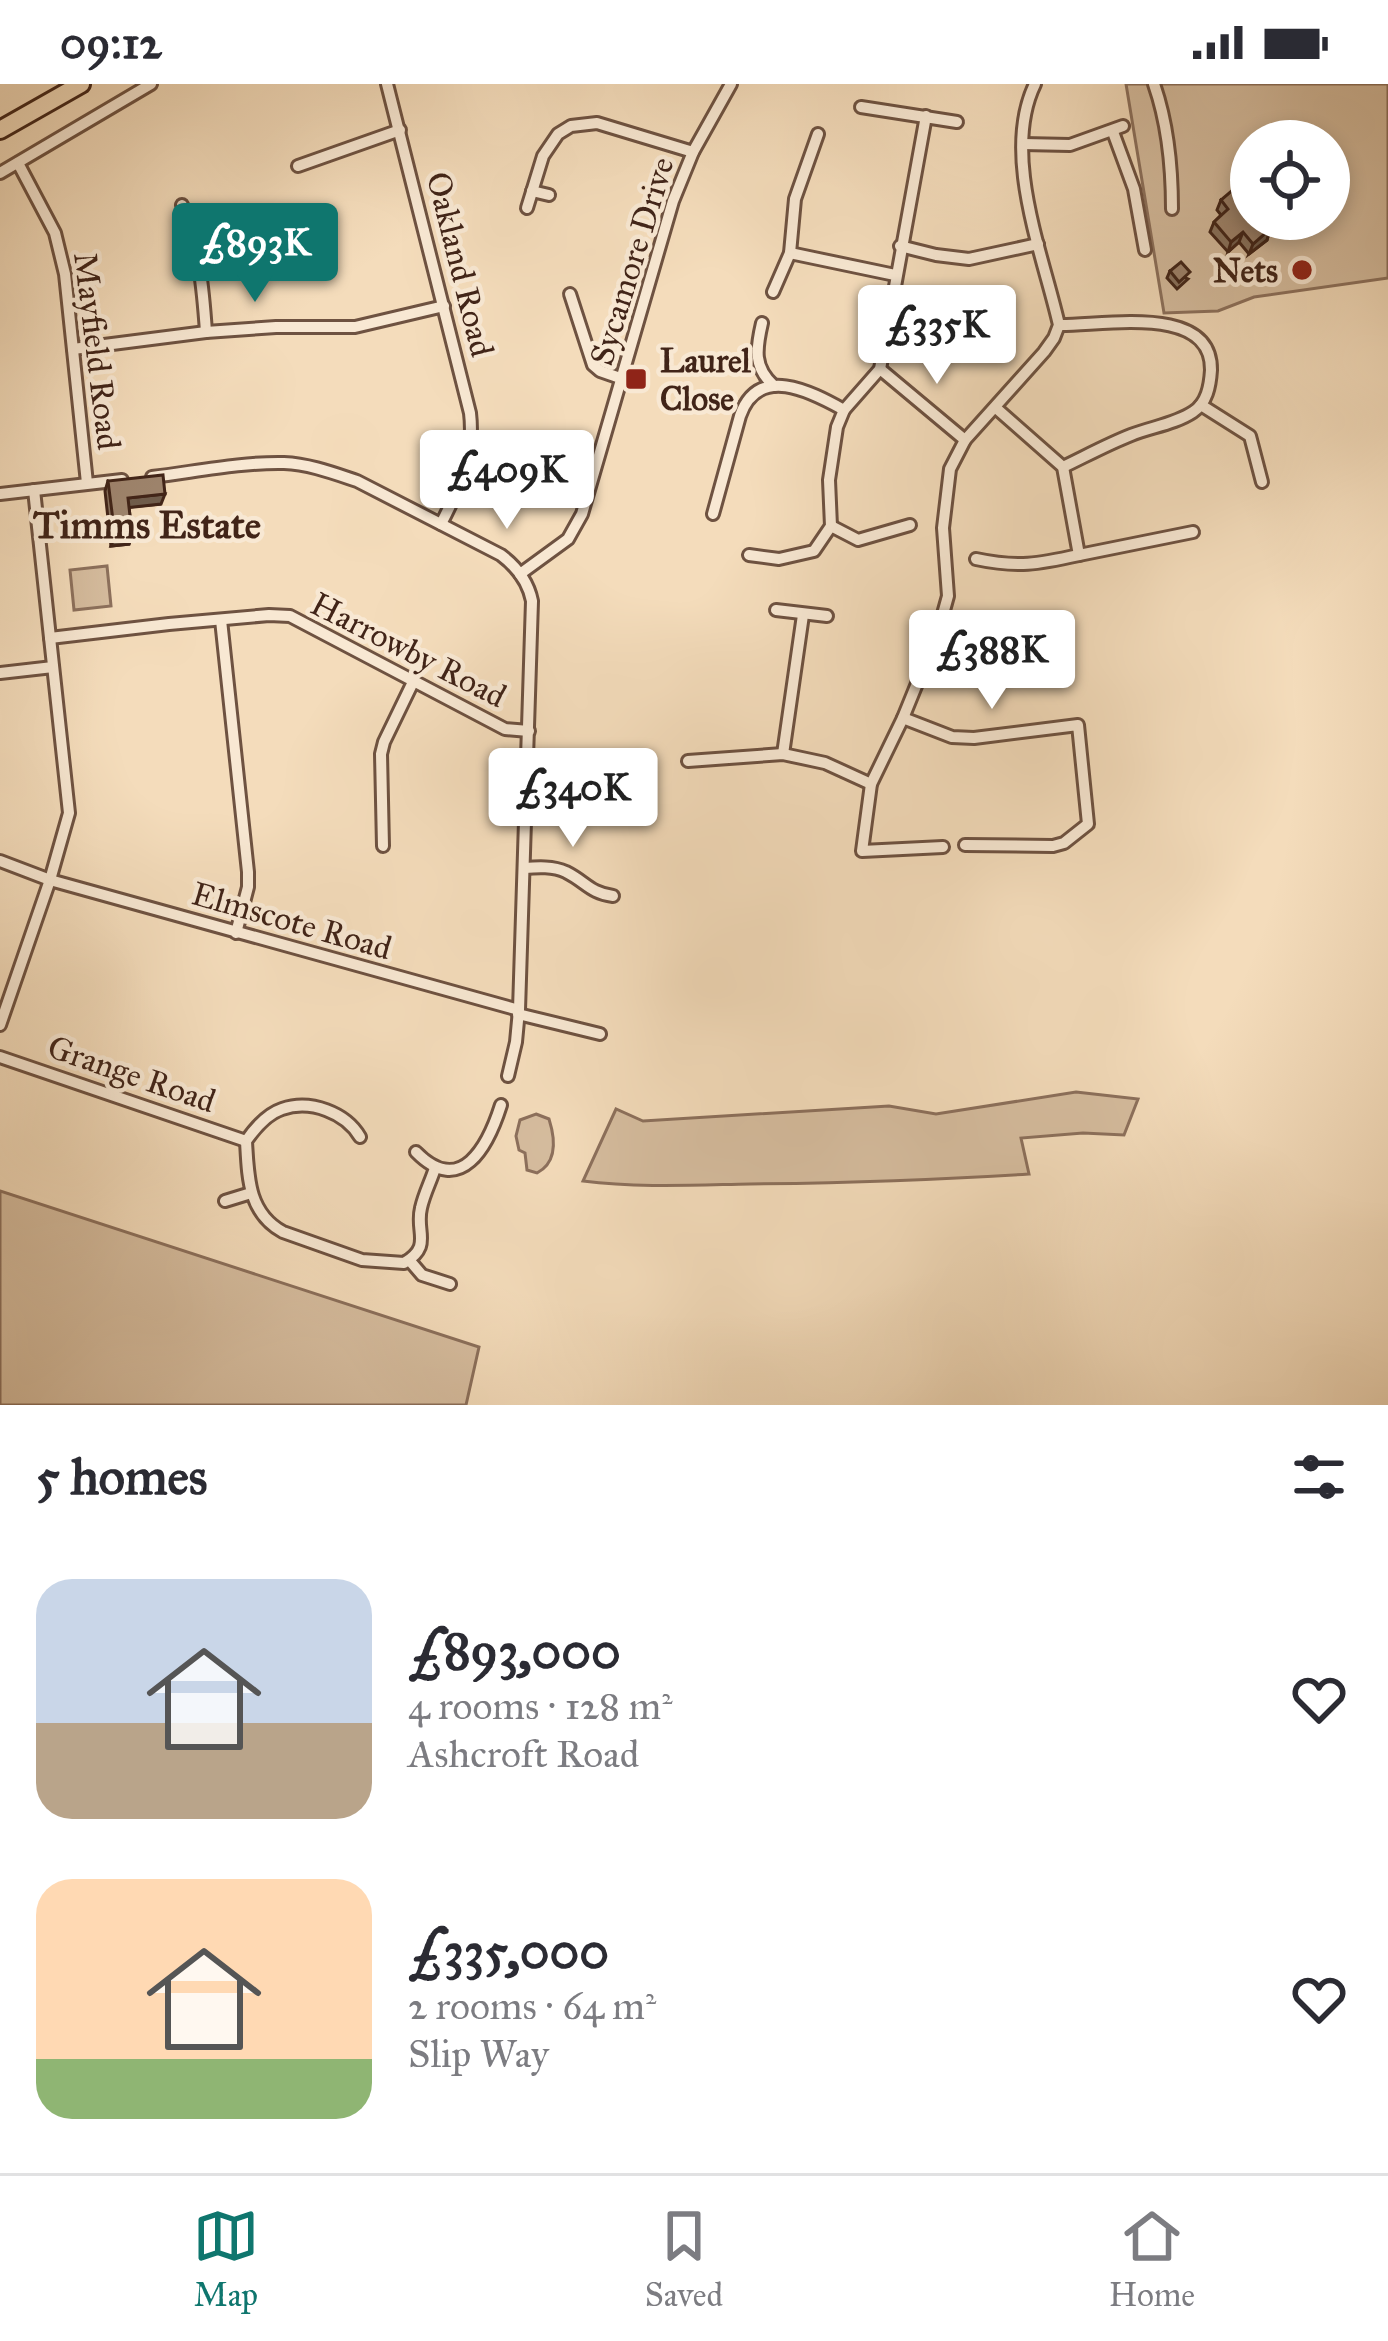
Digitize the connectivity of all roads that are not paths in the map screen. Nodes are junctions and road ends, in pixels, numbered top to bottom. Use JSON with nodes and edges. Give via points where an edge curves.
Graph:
{"nodes":[{"id":1,"x":81,"y":84,"type":"edge"},
{"id":2,"x":151,"y":84,"type":"edge"},
{"id":3,"x":387,"y":84,"type":"edge"},
{"id":4,"x":731,"y":84,"type":"edge"},
{"id":5,"x":1035,"y":84,"type":"edge"},
{"id":6,"x":1154,"y":84,"type":"edge"},
{"id":7,"x":861,"y":107,"type":"dead end"},
{"id":8,"x":926,"y":116,"type":"junction"},
{"id":9,"x":957,"y":122,"type":"dead end"},
{"id":10,"x":0,"y":130,"type":"edge"},
{"id":11,"x":400,"y":130,"type":"junction"},
{"id":12,"x":818,"y":134,"type":"dead end"},
{"id":13,"x":1023,"y":144,"type":"junction"},
{"id":14,"x":693,"y":152,"type":"junction"},
{"id":15,"x":18,"y":163,"type":"junction"},
{"id":16,"x":298,"y":166,"type":"dead end"},
{"id":17,"x":0,"y":173,"type":"edge"},
{"id":18,"x":532,"y":191,"type":"junction"},
{"id":19,"x":550,"y":195,"type":"dead end"},
{"id":20,"x":182,"y":205,"type":"dead end"},
{"id":21,"x":527,"y":208,"type":"dead end"},
{"id":22,"x":1172,"y":208,"type":"dead end"},
{"id":23,"x":1039,"y":244,"type":"junction"},
{"id":24,"x":900,"y":246,"type":"junction"},
{"id":25,"x":1145,"y":250,"type":"dead end"},
{"id":26,"x":790,"y":253,"type":"junction"},
{"id":27,"x":896,"y":275,"type":"junction"},
{"id":28,"x":773,"y":292,"type":"dead end"},
{"id":29,"x":571,"y":294,"type":"dead end"},
{"id":30,"x":444,"y":306,"type":"junction"},
{"id":31,"x":762,"y":323,"type":"dead end"},
{"id":32,"x":1059,"y":325,"type":"junction"},
{"id":33,"x":206,"y":332,"type":"junction"},
{"id":34,"x":73,"y":349,"type":"junction"},
{"id":35,"x":880,"y":369,"type":"junction"},
{"id":36,"x":623,"y":379,"type":"junction"},
{"id":37,"x":774,"y":386,"type":"junction"},
{"id":38,"x":1201,"y":405,"type":"junction"},
{"id":39,"x":995,"y":408,"type":"junction"},
{"id":40,"x":844,"y":410,"type":"junction"},
{"id":41,"x":965,"y":440,"type":"junction"},
{"id":42,"x":1063,"y":467,"type":"junction"},
{"id":43,"x":1262,"y":482,"type":"dead end"},
{"id":44,"x":87,"y":483,"type":"junction"},
{"id":45,"x":34,"y":490,"type":"junction"},
{"id":46,"x":0,"y":494,"type":"edge"},
{"id":47,"x":713,"y":514,"type":"dead end"},
{"id":48,"x":441,"y":524,"type":"junction"},
{"id":49,"x":910,"y":525,"type":"dead end"},
{"id":50,"x":831,"y":526,"type":"junction"},
{"id":51,"x":1193,"y":532,"type":"dead end"},
{"id":52,"x":749,"y":555,"type":"dead end"},
{"id":53,"x":1079,"y":555,"type":"junction"},
{"id":54,"x":976,"y":559,"type":"dead end"},
{"id":55,"x":520,"y":574,"type":"junction"},
{"id":56,"x":776,"y":610,"type":"dead end"},
{"id":57,"x":803,"y":615,"type":"junction"},
{"id":58,"x":827,"y":616,"type":"dead end"},
{"id":59,"x":221,"y":620,"type":"junction"},
{"id":60,"x":50,"y":638,"type":"junction"},
{"id":61,"x":53,"y":667,"type":"junction"},
{"id":62,"x":0,"y":674,"type":"edge"},
{"id":63,"x":414,"y":680,"type":"junction"},
{"id":64,"x":903,"y":718,"type":"junction"},
{"id":65,"x":529,"y":730,"type":"junction"},
{"id":66,"x":783,"y":754,"type":"junction"},
{"id":67,"x":688,"y":761,"type":"dead end"},
{"id":68,"x":527,"y":766,"type":"junction"},
{"id":69,"x":872,"y":784,"type":"junction"},
{"id":70,"x":619,"y":789,"type":"dead end"},
{"id":71,"x":965,"y":845,"type":"dead end"},
{"id":72,"x":383,"y":846,"type":"dead end"},
{"id":73,"x":943,"y":847,"type":"dead end"},
{"id":74,"x":0,"y":860,"type":"edge"},
{"id":75,"x":524,"y":868,"type":"junction"},
{"id":76,"x":50,"y":880,"type":"junction"},
{"id":77,"x":614,"y":896,"type":"dead end"},
{"id":78,"x":236,"y":933,"type":"junction"},
{"id":79,"x":519,"y":1012,"type":"junction"},
{"id":80,"x":0,"y":1025,"type":"edge"},
{"id":81,"x":600,"y":1034,"type":"dead end"},
{"id":82,"x":0,"y":1057,"type":"edge"},
{"id":83,"x":508,"y":1076,"type":"dead end"},
{"id":84,"x":501,"y":1105,"type":"dead end"},
{"id":85,"x":360,"y":1137,"type":"dead end"},
{"id":86,"x":246,"y":1141,"type":"junction"},
{"id":87,"x":416,"y":1152,"type":"dead end"},
{"id":88,"x":436,"y":1168,"type":"junction"},
{"id":89,"x":251,"y":1193,"type":"junction"},
{"id":90,"x":225,"y":1201,"type":"dead end"},
{"id":91,"x":410,"y":1261,"type":"junction"},
{"id":92,"x":451,"y":1284,"type":"dead end"}],
"edges":[{"from":1,"to":10,"type":"main road"},
{"from":2,"to":15,"type":"street"},
{"from":3,"to":11,"type":"street","name":"Oakland Road"},
{"from":4,"to":14,"type":"street","name":"Sycamore Drive"},
{"from":5,"to":13,"type":"street"},
{"from":6,"to":22,"type":"street","via":[[1172,166]]},
{"from":7,"to":8,"type":"street"},
{"from":8,"to":9,"type":"street"},
{"from":8,"to":24,"type":"street"},
{"from":11,"to":16,"type":"street"},
{"from":11,"to":30,"type":"street","name":"Oakland Road"},
{"from":12,"to":26,"type":"street","via":[[795,199]]},
{"from":13,"to":23,"type":"street"},
{"from":13,"to":25,"type":"street","via":[[1070,145],[1118,129]]},
{"from":14,"to":18,"type":"street","via":[[597,123],[571,126],[543,156]]},
{"from":14,"to":36,"type":"street","name":"Sycamore Drive"},
{"from":15,"to":17,"type":"street"},
{"from":15,"to":34,"type":"street","name":"Mayfield Road","via":[[55,233]]},
{"from":18,"to":19,"type":"street"},
{"from":18,"to":21,"type":"street"},
{"from":20,"to":33,"type":"street","via":[[200,264]]},
{"from":23,"to":24,"type":"street","via":[[969,259]]},
{"from":23,"to":32,"type":"street"},
{"from":24,"to":27,"type":"street"},
{"from":26,"to":27,"type":"street"},
{"from":26,"to":28,"type":"street"},
{"from":27,"to":35,"type":"street"},
{"from":29,"to":36,"type":"street","via":[[593,365]]},
{"from":30,"to":33,"type":"street","via":[[355,327]]},
{"from":30,"to":48,"type":"street","name":"Oakland Road","via":[[472,428],[469,464]]},
{"from":31,"to":37,"type":"street","via":[[756,359]]},
{"from":32,"to":38,"type":"street","via":[[1187,329],[1211,364]]},
{"from":32,"to":39,"type":"street"},
{"from":33,"to":34,"type":"street"},
{"from":34,"to":44,"type":"street","name":"Mayfield Road"},
{"from":35,"to":40,"type":"street"},
{"from":35,"to":41,"type":"street"},
{"from":36,"to":55,"type":"street","name":"Sycamore Drive","via":[[577,527]]},
{"from":37,"to":40,"type":"street"},
{"from":37,"to":47,"type":"street","via":[[745,401]]},
{"from":38,"to":42,"type":"street"},
{"from":38,"to":43,"type":"street","via":[[1250,436]]},
{"from":39,"to":41,"type":"street"},
{"from":39,"to":42,"type":"street"},
{"from":40,"to":50,"type":"street","via":[[829,480]]},
{"from":41,"to":64,"type":"street","via":[[945,494],[948,596]]},
{"from":42,"to":53,"type":"street"},
{"from":44,"to":45,"type":"street"},
{"from":44,"to":48,"type":"street","via":[[310,466]]},
{"from":45,"to":46,"type":"street"},
{"from":45,"to":60,"type":"street"},
{"from":48,"to":55,"type":"street"},
{"from":49,"to":50,"type":"street","via":[[858,540]]},
{"from":50,"to":52,"type":"street","via":[[814,551],[800,556]]},
{"from":51,"to":53,"type":"street"},
{"from":53,"to":54,"type":"street","via":[[1010,566]]},
{"from":55,"to":65,"type":"street","via":[[532,601]]},
{"from":56,"to":57,"type":"street"},
{"from":57,"to":58,"type":"street"},
{"from":57,"to":66,"type":"street"},
{"from":59,"to":60,"type":"street","name":"Harrowby Road"},
{"from":59,"to":63,"type":"street","name":"Harrowby Road","via":[[290,616]]},
{"from":59,"to":78,"type":"street","via":[[248,872]]},
{"from":60,"to":61,"type":"street"},
{"from":61,"to":62,"type":"street"},
{"from":61,"to":76,"type":"street","via":[[69,813]]},
{"from":63,"to":65,"type":"street","name":"Harrowby Road","via":[[505,729]]},
{"from":63,"to":72,"type":"street","via":[[381,754]]},
{"from":64,"to":69,"type":"street"},
{"from":64,"to":71,"type":"street","via":[[974,738],[1078,725],[1088,824],[1053,846]]},
{"from":65,"to":68,"type":"street"},
{"from":66,"to":67,"type":"street"},
{"from":66,"to":69,"type":"street"},
{"from":68,"to":70,"type":"street","via":[[587,772]]},
{"from":68,"to":75,"type":"street"},
{"from":69,"to":73,"type":"street","via":[[862,851]]},
{"from":74,"to":76,"type":"street","name":"Elmscote Road"},
{"from":75,"to":77,"type":"street","via":[[563,871]]},
{"from":75,"to":79,"type":"street"},
{"from":76,"to":78,"type":"street","name":"Elmscote Road"},
{"from":76,"to":80,"type":"street"},
{"from":78,"to":79,"type":"street","name":"Elmscote Road"},
{"from":79,"to":81,"type":"street","name":"Elmscote Road"},
{"from":79,"to":83,"type":"street"},
{"from":82,"to":86,"type":"street","name":"Grange Road"},
{"from":84,"to":88,"type":"street","via":[[475,1161]]},
{"from":85,"to":86,"type":"street","name":"Grange Road","via":[[331,1112],[293,1107],[271,1115]]},
{"from":86,"to":89,"type":"street","name":"Grange Road"},
{"from":87,"to":88,"type":"street"},
{"from":88,"to":91,"type":"street"},
{"from":89,"to":90,"type":"street"},
{"from":89,"to":91,"type":"street","via":[[283,1232],[362,1260]]},
{"from":91,"to":92,"type":"street","via":[[422,1275]]}]}
